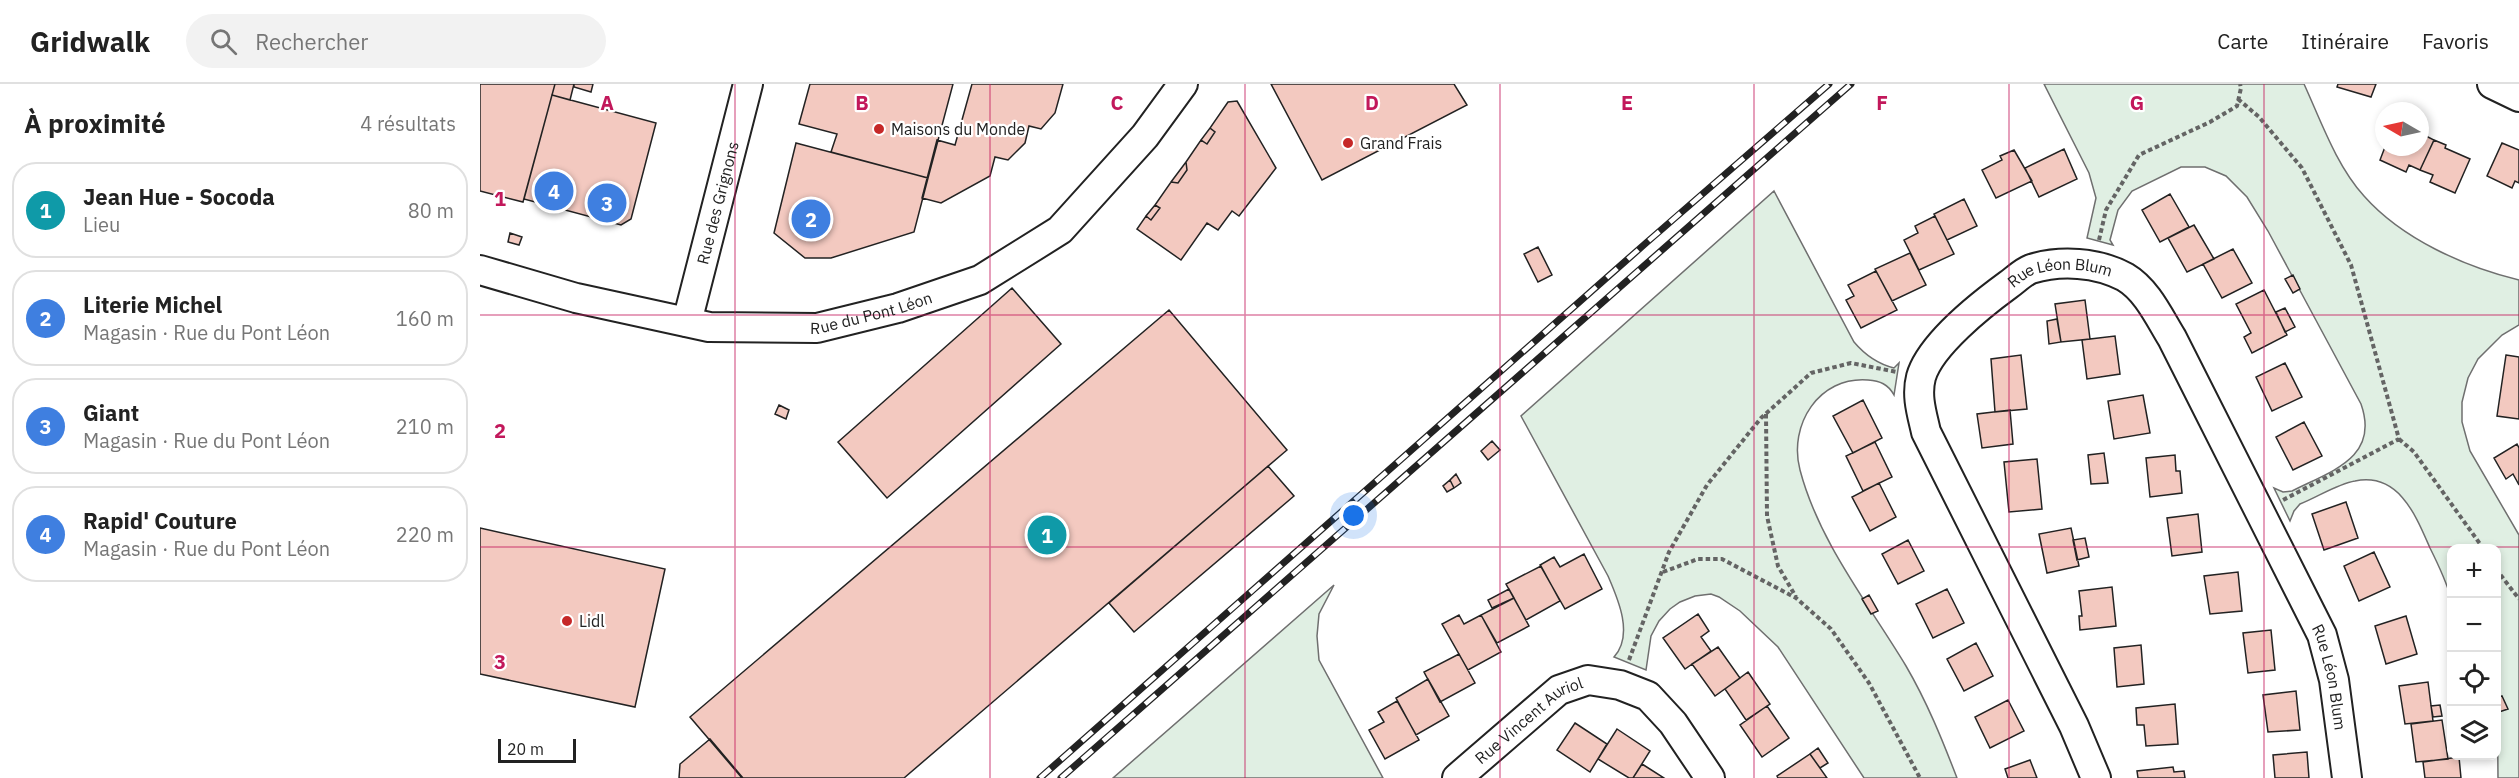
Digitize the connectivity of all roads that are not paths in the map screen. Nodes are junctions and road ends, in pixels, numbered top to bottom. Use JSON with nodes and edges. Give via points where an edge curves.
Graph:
{"nodes":[{"id":1,"x":748,"y":84,"type":"edge"},
{"id":2,"x":1183,"y":84,"type":"edge"},
{"id":3,"x":2492,"y":84,"type":"edge"},
{"id":4,"x":2519,"y":97,"type":"edge"},
{"id":5,"x":480,"y":270,"type":"edge"},
{"id":6,"x":687,"y":322,"type":"junction"},
{"id":7,"x":1456,"y":778,"type":"edge"},
{"id":8,"x":1710,"y":778,"type":"edge"},
{"id":9,"x":2096,"y":778,"type":"edge"},
{"id":10,"x":2347,"y":778,"type":"edge"}],
"edges":[{"from":1,"to":6,"type":"street","name":"Rue des Grignons"},
{"from":2,"to":6,"type":"street","name":"Rue du Pont Léon","via":[[1145,136],[1060,230],[980,280],[898,308],[817,328],[709,327]]},
{"from":3,"to":4,"type":"street"},
{"from":5,"to":6,"type":"street","name":"Rue du Pont Léon","via":[[576,298]]},
{"from":7,"to":8,"type":"street","name":"Rue Vincent Auriol","via":[[1559,690],[1588,680],[1620,685],[1648,696]]},
{"from":9,"to":10,"type":"street","name":"Rue Léon Blum","via":[[2074,726],[1926,432],[1919,397],[1921,376],[1933,354],[1978,307],[2029,270],[2066,264],[2093,265],[2126,278],[2150,300],[2322,636],[2334,680]]}]}
